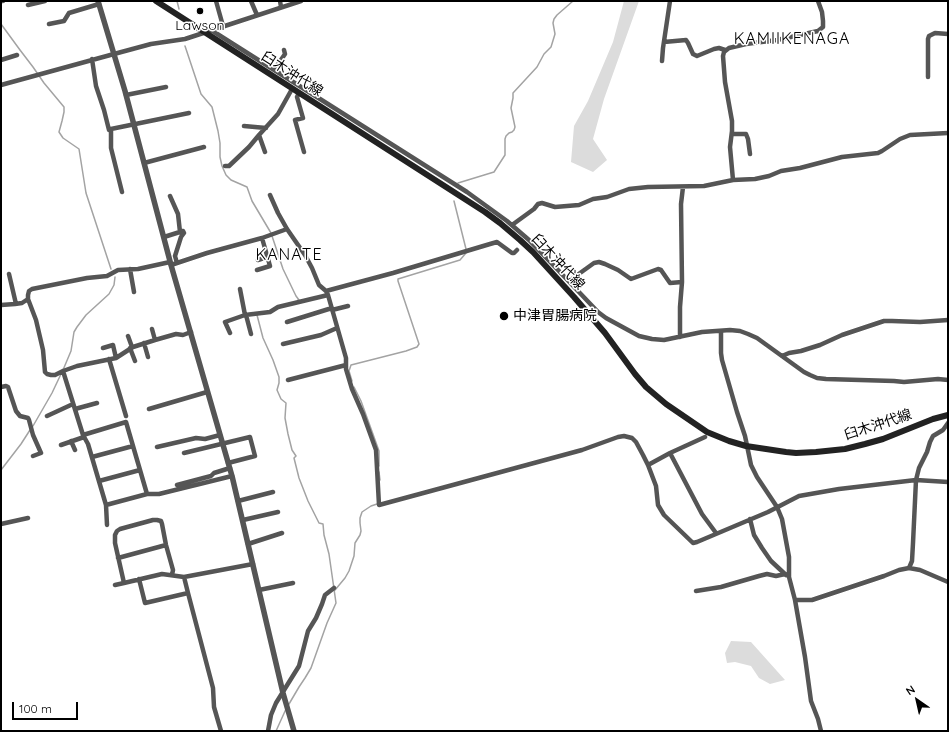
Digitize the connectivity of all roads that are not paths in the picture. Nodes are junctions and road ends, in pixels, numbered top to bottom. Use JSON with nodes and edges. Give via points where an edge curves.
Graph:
{"nodes":[{"id":1,"x":45,"y":1,"type":"edge"},
{"id":2,"x":156,"y":1,"type":"edge"},
{"id":3,"x":216,"y":1,"type":"edge"},
{"id":4,"x":251,"y":1,"type":"edge"},
{"id":5,"x":280,"y":1,"type":"edge"},
{"id":6,"x":301,"y":1,"type":"edge"},
{"id":7,"x":670,"y":1,"type":"edge"},
{"id":8,"x":818,"y":1,"type":"edge"},
{"id":9,"x":99,"y":2,"type":"edge"},
{"id":10,"x":28,"y":5,"type":"dead end"},
{"id":11,"x":282,"y":7,"type":"junction"},
{"id":12,"x":256,"y":15,"type":"junction"},
{"id":13,"x":49,"y":24,"type":"dead end"},
{"id":14,"x":223,"y":26,"type":"junction"},
{"id":15,"x":208,"y":31,"type":"junction"},
{"id":16,"x":948,"y":34,"type":"edge"},
{"id":17,"x":664,"y":42,"type":"junction"},
{"id":18,"x":284,"y":50,"type":"dead end"},
{"id":19,"x":725,"y":50,"type":"junction"},
{"id":20,"x":114,"y":54,"type":"junction"},
{"id":21,"x":17,"y":55,"type":"dead end"},
{"id":22,"x":1,"y":60,"type":"edge"},
{"id":23,"x":92,"y":60,"type":"junction"},
{"id":24,"x":662,"y":62,"type":"dead end"},
{"id":25,"x":274,"y":70,"type":"junction"},
{"id":26,"x":928,"y":76,"type":"dead end"},
{"id":27,"x":1,"y":85,"type":"edge"},
{"id":28,"x":166,"y":87,"type":"dead end"},
{"id":29,"x":292,"y":89,"type":"junction"},
{"id":30,"x":299,"y":93,"type":"junction"},
{"id":31,"x":126,"y":95,"type":"junction"},
{"id":32,"x":189,"y":113,"type":"dead end"},
{"id":33,"x":134,"y":124,"type":"junction"},
{"id":34,"x":244,"y":126,"type":"dead end"},
{"id":35,"x":266,"y":128,"type":"junction"},
{"id":36,"x":110,"y":129,"type":"junction"},
{"id":37,"x":948,"y":133,"type":"edge"},
{"id":38,"x":732,"y":134,"type":"junction"},
{"id":39,"x":259,"y":135,"type":"junction"},
{"id":40,"x":204,"y":147,"type":"dead end"},
{"id":41,"x":265,"y":152,"type":"dead end"},
{"id":42,"x":304,"y":152,"type":"dead end"},
{"id":43,"x":750,"y":154,"type":"dead end"},
{"id":44,"x":144,"y":162,"type":"junction"},
{"id":45,"x":225,"y":166,"type":"dead end"},
{"id":46,"x":734,"y":180,"type":"junction"},
{"id":47,"x":683,"y":187,"type":"junction"},
{"id":48,"x":122,"y":192,"type":"dead end"},
{"id":49,"x":270,"y":195,"type":"dead end"},
{"id":50,"x":170,"y":196,"type":"dead end"},
{"id":51,"x":512,"y":225,"type":"junction"},
{"id":52,"x":287,"y":230,"type":"junction"},
{"id":53,"x":180,"y":232,"type":"junction"},
{"id":54,"x":164,"y":237,"type":"junction"},
{"id":55,"x":262,"y":238,"type":"junction"},
{"id":56,"x":517,"y":250,"type":"dead end"},
{"id":57,"x":268,"y":257,"type":"junction"},
{"id":58,"x":258,"y":260,"type":"dead end"},
{"id":59,"x":173,"y":263,"type":"junction"},
{"id":60,"x":130,"y":269,"type":"junction"},
{"id":61,"x":257,"y":270,"type":"dead end"},
{"id":62,"x":9,"y":274,"type":"dead end"},
{"id":63,"x":569,"y":281,"type":"junction"},
{"id":64,"x":682,"y":282,"type":"junction"},
{"id":65,"x":240,"y":289,"type":"dead end"},
{"id":66,"x":134,"y":292,"type":"dead end"},
{"id":67,"x":327,"y":293,"type":"junction"},
{"id":68,"x":28,"y":299,"type":"junction"},
{"id":69,"x":16,"y":304,"type":"junction"},
{"id":70,"x":1,"y":305,"type":"edge"},
{"id":71,"x":348,"y":306,"type":"dead end"},
{"id":72,"x":332,"y":309,"type":"junction"},
{"id":73,"x":246,"y":315,"type":"junction"},
{"id":74,"x":948,"y":320,"type":"edge"},
{"id":75,"x":287,"y":322,"type":"dead end"},
{"id":76,"x":337,"y":328,"type":"junction"},
{"id":77,"x":152,"y":329,"type":"dead end"},
{"id":78,"x":721,"y":331,"type":"junction"},
{"id":79,"x":191,"y":332,"type":"junction"},
{"id":80,"x":230,"y":333,"type":"dead end"},
{"id":81,"x":252,"y":334,"type":"dead end"},
{"id":82,"x":128,"y":336,"type":"dead end"},
{"id":83,"x":680,"y":337,"type":"junction"},
{"id":84,"x":155,"y":340,"type":"junction"},
{"id":85,"x":144,"y":343,"type":"junction"},
{"id":86,"x":283,"y":344,"type":"dead end"},
{"id":87,"x":102,"y":348,"type":"dead end"},
{"id":88,"x":131,"y":348,"type":"junction"},
{"id":89,"x":782,"y":356,"type":"junction"},
{"id":90,"x":148,"y":357,"type":"dead end"},
{"id":91,"x":116,"y":358,"type":"junction"},
{"id":92,"x":109,"y":359,"type":"junction"},
{"id":93,"x":135,"y":361,"type":"dead end"},
{"id":94,"x":346,"y":365,"type":"junction"},
{"id":95,"x":63,"y":371,"type":"junction"},
{"id":96,"x":288,"y":380,"type":"dead end"},
{"id":97,"x":948,"y":380,"type":"edge"},
{"id":98,"x":1,"y":387,"type":"edge"},
{"id":99,"x":207,"y":392,"type":"junction"},
{"id":100,"x":97,"y":403,"type":"dead end"},
{"id":101,"x":73,"y":404,"type":"junction"},
{"id":102,"x":75,"y":409,"type":"junction"},
{"id":103,"x":149,"y":409,"type":"dead end"},
{"id":104,"x":948,"y":415,"type":"edge"},
{"id":105,"x":47,"y":416,"type":"dead end"},
{"id":106,"x":126,"y":416,"type":"dead end"},
{"id":107,"x":948,"y":423,"type":"edge"},
{"id":108,"x":220,"y":435,"type":"junction"},
{"id":109,"x":84,"y":436,"type":"junction"},
{"id":110,"x":705,"y":437,"type":"dead end"},
{"id":111,"x":71,"y":441,"type":"junction"},
{"id":112,"x":222,"y":444,"type":"junction"},
{"id":113,"x":61,"y":445,"type":"dead end"},
{"id":114,"x":133,"y":446,"type":"junction"},
{"id":115,"x":746,"y":446,"type":"junction"},
{"id":116,"x":157,"y":447,"type":"dead end"},
{"id":117,"x":75,"y":450,"type":"dead end"},
{"id":118,"x":184,"y":453,"type":"dead end"},
{"id":119,"x":670,"y":453,"type":"junction"},
{"id":120,"x":32,"y":456,"type":"dead end"},
{"id":121,"x":92,"y":457,"type":"junction"},
{"id":122,"x":648,"y":465,"type":"junction"},
{"id":123,"x":229,"y":466,"type":"junction"},
{"id":124,"x":140,"y":470,"type":"junction"},
{"id":125,"x":232,"y":476,"type":"junction"},
{"id":126,"x":916,"y":480,"type":"junction"},
{"id":127,"x":99,"y":481,"type":"junction"},
{"id":128,"x":948,"y":482,"type":"edge"},
{"id":129,"x":177,"y":485,"type":"dead end"},
{"id":130,"x":273,"y":492,"type":"dead end"},
{"id":131,"x":147,"y":494,"type":"junction"},
{"id":132,"x":238,"y":501,"type":"junction"},
{"id":133,"x":106,"y":505,"type":"junction"},
{"id":134,"x":777,"y":507,"type":"junction"},
{"id":135,"x":278,"y":512,"type":"dead end"},
{"id":136,"x":28,"y":518,"type":"dead end"},
{"id":137,"x":750,"y":519,"type":"junction"},
{"id":138,"x":243,"y":520,"type":"junction"},
{"id":139,"x":1,"y":524,"type":"edge"},
{"id":140,"x":107,"y":525,"type":"dead end"},
{"id":141,"x":282,"y":533,"type":"dead end"},
{"id":142,"x":716,"y":533,"type":"junction"},
{"id":143,"x":248,"y":544,"type":"junction"},
{"id":144,"x":166,"y":545,"type":"junction"},
{"id":145,"x":118,"y":558,"type":"junction"},
{"id":146,"x":253,"y":564,"type":"junction"},
{"id":147,"x":909,"y":568,"type":"junction"},
{"id":148,"x":172,"y":575,"type":"junction"},
{"id":149,"x":787,"y":576,"type":"junction"},
{"id":150,"x":184,"y":577,"type":"junction"},
{"id":151,"x":139,"y":579,"type":"junction"},
{"id":152,"x":948,"y":582,"type":"edge"},
{"id":153,"x":124,"y":583,"type":"junction"},
{"id":154,"x":293,"y":583,"type":"dead end"},
{"id":155,"x":115,"y":585,"type":"dead end"},
{"id":156,"x":334,"y":588,"type":"dead end"},
{"id":157,"x":259,"y":590,"type":"junction"},
{"id":158,"x":696,"y":591,"type":"dead end"},
{"id":159,"x":188,"y":593,"type":"junction"},
{"id":160,"x":795,"y":600,"type":"junction"},
{"id":161,"x":283,"y":693,"type":"junction"},
{"id":162,"x":221,"y":731,"type":"edge"},
{"id":163,"x":268,"y":731,"type":"edge"},
{"id":164,"x":294,"y":731,"type":"edge"},
{"id":165,"x":821,"y":731,"type":"edge"}],
"edges":[{"from":1,"to":10,"type":"street"},
{"from":2,"to":15,"type":"main road","name":"臼木沖代線"},
{"from":3,"to":14,"type":"street"},
{"from":4,"to":12,"type":"street"},
{"from":5,"to":11,"type":"street"},
{"from":6,"to":11,"type":"street"},
{"from":7,"to":17,"type":"street"},
{"from":8,"to":19,"type":"street","via":[[823,27],[818,31]]},
{"from":9,"to":13,"type":"street","via":[[69,13],[64,20]]},
{"from":9,"to":20,"type":"street"},
{"from":11,"to":12,"type":"street"},
{"from":12,"to":14,"type":"street"},
{"from":14,"to":15,"type":"street"},
{"from":15,"to":20,"type":"street","via":[[185,39],[151,44]]},
{"from":15,"to":25,"type":"street"},
{"from":15,"to":29,"type":"main road","name":"臼木沖代線"},
{"from":16,"to":26,"type":"street","via":[[934,33],[928,39]]},
{"from":17,"to":19,"type":"street","via":[[686,40],[696,56],[714,48]]},
{"from":17,"to":24,"type":"street"},
{"from":18,"to":25,"type":"street","via":[[285,54]]},
{"from":19,"to":38,"type":"street","via":[[724,72],[732,116]]},
{"from":20,"to":23,"type":"street"},
{"from":20,"to":31,"type":"street"},
{"from":21,"to":22,"type":"street"},
{"from":23,"to":27,"type":"street"},
{"from":23,"to":36,"type":"street","via":[[96,86]]},
{"from":25,"to":51,"type":"street","via":[[463,189]]},
{"from":28,"to":31,"type":"street"},
{"from":29,"to":30,"type":"main road","name":"臼木沖代線"},
{"from":29,"to":35,"type":"street","via":[[278,114]]},
{"from":30,"to":42,"type":"street","via":[[297,97],[303,118],[295,120]]},
{"from":30,"to":115,"type":"main road","name":"臼木沖代線","via":[[505,227],[533,252],[574,296],[635,374],[659,399],[707,432]]},
{"from":31,"to":33,"type":"street"},
{"from":32,"to":33,"type":"street"},
{"from":33,"to":36,"type":"street"},
{"from":33,"to":44,"type":"street"},
{"from":34,"to":35,"type":"street"},
{"from":35,"to":39,"type":"street"},
{"from":36,"to":48,"type":"street","via":[[111,148]]},
{"from":37,"to":46,"type":"street","via":[[910,135],[878,153],[842,157],[755,179]]},
{"from":38,"to":43,"type":"street","via":[[746,134]]},
{"from":38,"to":46,"type":"street","via":[[730,147]]},
{"from":39,"to":41,"type":"street"},
{"from":39,"to":45,"type":"street","via":[[229,166]]},
{"from":40,"to":44,"type":"street"},
{"from":44,"to":54,"type":"street"},
{"from":46,"to":47,"type":"street"},
{"from":47,"to":51,"type":"street","via":[[628,189],[579,205],[556,207],[542,203]]},
{"from":47,"to":64,"type":"street"},
{"from":49,"to":52,"type":"street"},
{"from":50,"to":53,"type":"street","via":[[178,214]]},
{"from":51,"to":63,"type":"street"},
{"from":52,"to":55,"type":"street"},
{"from":52,"to":67,"type":"street","via":[[305,255],[319,285]]},
{"from":53,"to":54,"type":"street"},
{"from":53,"to":59,"type":"street","via":[[184,233]]},
{"from":54,"to":59,"type":"street"},
{"from":55,"to":57,"type":"street"},
{"from":55,"to":59,"type":"street"},
{"from":56,"to":67,"type":"street","via":[[514,253],[497,242]]},
{"from":57,"to":58,"type":"street"},
{"from":57,"to":61,"type":"street","via":[[270,266]]},
{"from":59,"to":60,"type":"street"},
{"from":59,"to":79,"type":"street"},
{"from":60,"to":66,"type":"street"},
{"from":60,"to":68,"type":"street","via":[[118,270],[107,276],[32,290],[29,291]]},
{"from":62,"to":69,"type":"street"},
{"from":63,"to":64,"type":"street","via":[[599,262],[631,279],[658,269],[670,283]]},
{"from":63,"to":83,"type":"street","via":[[602,316],[639,336],[664,340]]},
{"from":64,"to":83,"type":"street"},
{"from":65,"to":73,"type":"street"},
{"from":67,"to":72,"type":"street"},
{"from":67,"to":73,"type":"street","via":[[278,307],[270,312]]},
{"from":68,"to":69,"type":"street"},
{"from":68,"to":95,"type":"street","via":[[43,350],[45,372],[50,375]]},
{"from":69,"to":70,"type":"street"},
{"from":71,"to":72,"type":"street"},
{"from":72,"to":75,"type":"street"},
{"from":72,"to":76,"type":"street"},
{"from":73,"to":80,"type":"street","via":[[226,322]]},
{"from":73,"to":81,"type":"street"},
{"from":74,"to":89,"type":"street","via":[[884,321]]},
{"from":76,"to":86,"type":"street","via":[[321,335]]},
{"from":76,"to":94,"type":"street"},
{"from":77,"to":84,"type":"street"},
{"from":78,"to":83,"type":"street"},
{"from":78,"to":89,"type":"street","via":[[748,334]]},
{"from":78,"to":115,"type":"street","via":[[722,360]]},
{"from":79,"to":84,"type":"street"},
{"from":79,"to":99,"type":"street"},
{"from":82,"to":88,"type":"street"},
{"from":84,"to":85,"type":"street"},
{"from":85,"to":88,"type":"street"},
{"from":85,"to":90,"type":"street"},
{"from":87,"to":91,"type":"street","via":[[113,345]]},
{"from":88,"to":91,"type":"street"},
{"from":88,"to":93,"type":"street"},
{"from":89,"to":97,"type":"street","via":[[808,374],[820,378],[904,382]]},
{"from":91,"to":92,"type":"street"},
{"from":92,"to":95,"type":"street"},
{"from":92,"to":106,"type":"street"},
{"from":94,"to":96,"type":"street"},
{"from":94,"to":122,"type":"street","via":[[352,389],[376,450],[379,506],[624,436],[636,442]]},
{"from":95,"to":101,"type":"street"},
{"from":98,"to":120,"type":"street","via":[[8,386],[16,411],[20,416],[28,418],[33,435],[43,453]]},
{"from":99,"to":103,"type":"street"},
{"from":99,"to":108,"type":"street"},
{"from":100,"to":102,"type":"street"},
{"from":101,"to":102,"type":"street"},
{"from":101,"to":105,"type":"street"},
{"from":102,"to":109,"type":"street"},
{"from":104,"to":115,"type":"main road","name":"臼木沖代線","via":[[845,449],[796,452]]},
{"from":107,"to":126,"type":"street","via":[[930,442]]},
{"from":108,"to":112,"type":"street"},
{"from":108,"to":116,"type":"street"},
{"from":109,"to":111,"type":"street"},
{"from":109,"to":114,"type":"street","via":[[126,422]]},
{"from":109,"to":121,"type":"street"},
{"from":110,"to":119,"type":"street"},
{"from":111,"to":113,"type":"street"},
{"from":111,"to":117,"type":"street"},
{"from":112,"to":118,"type":"street"},
{"from":112,"to":123,"type":"street"},
{"from":112,"to":123,"type":"street","via":[[250,437],[255,456]]},
{"from":114,"to":121,"type":"street"},
{"from":114,"to":124,"type":"street"},
{"from":115,"to":134,"type":"street","via":[[752,469]]},
{"from":119,"to":122,"type":"street"},
{"from":119,"to":142,"type":"street","via":[[702,514]]},
{"from":121,"to":127,"type":"street"},
{"from":122,"to":142,"type":"street","via":[[656,486],[658,505],[670,522],[693,543]]},
{"from":123,"to":125,"type":"street"},
{"from":123,"to":129,"type":"street","via":[[211,476]]},
{"from":124,"to":127,"type":"street"},
{"from":124,"to":131,"type":"street"},
{"from":125,"to":131,"type":"street","via":[[159,494]]},
{"from":125,"to":132,"type":"street"},
{"from":126,"to":128,"type":"street"},
{"from":126,"to":134,"type":"street","via":[[821,491],[799,496]]},
{"from":126,"to":147,"type":"street","via":[[912,561]]},
{"from":127,"to":133,"type":"street"},
{"from":130,"to":132,"type":"street"},
{"from":131,"to":133,"type":"street"},
{"from":132,"to":138,"type":"street"},
{"from":133,"to":140,"type":"street"},
{"from":134,"to":137,"type":"street"},
{"from":134,"to":149,"type":"street","via":[[782,519],[789,557]]},
{"from":135,"to":138,"type":"street"},
{"from":136,"to":139,"type":"street"},
{"from":137,"to":142,"type":"street"},
{"from":137,"to":149,"type":"street","via":[[754,535],[762,548]]},
{"from":138,"to":143,"type":"street"},
{"from":141,"to":143,"type":"street"},
{"from":143,"to":146,"type":"street"},
{"from":144,"to":145,"type":"street"},
{"from":144,"to":145,"type":"street","via":[[161,521],[153,520],[117,531],[115,543]]},
{"from":144,"to":148,"type":"street"},
{"from":145,"to":153,"type":"street"},
{"from":146,"to":150,"type":"street"},
{"from":146,"to":157,"type":"street"},
{"from":147,"to":152,"type":"street"},
{"from":147,"to":160,"type":"street","via":[[812,600]]},
{"from":148,"to":150,"type":"street"},
{"from":148,"to":151,"type":"street","via":[[162,574]]},
{"from":149,"to":158,"type":"street","via":[[767,574]]},
{"from":149,"to":160,"type":"street"},
{"from":150,"to":159,"type":"street"},
{"from":151,"to":153,"type":"street"},
{"from":151,"to":159,"type":"street","via":[[145,603]]},
{"from":153,"to":155,"type":"street"},
{"from":154,"to":157,"type":"street"},
{"from":156,"to":161,"type":"street","via":[[324,596],[308,631],[299,666]]},
{"from":157,"to":161,"type":"street"},
{"from":159,"to":162,"type":"street","via":[[213,688],[214,707]]},
{"from":160,"to":165,"type":"street","via":[[811,701]]},
{"from":161,"to":163,"type":"street","via":[[271,715]]},
{"from":161,"to":164,"type":"street"}]}
